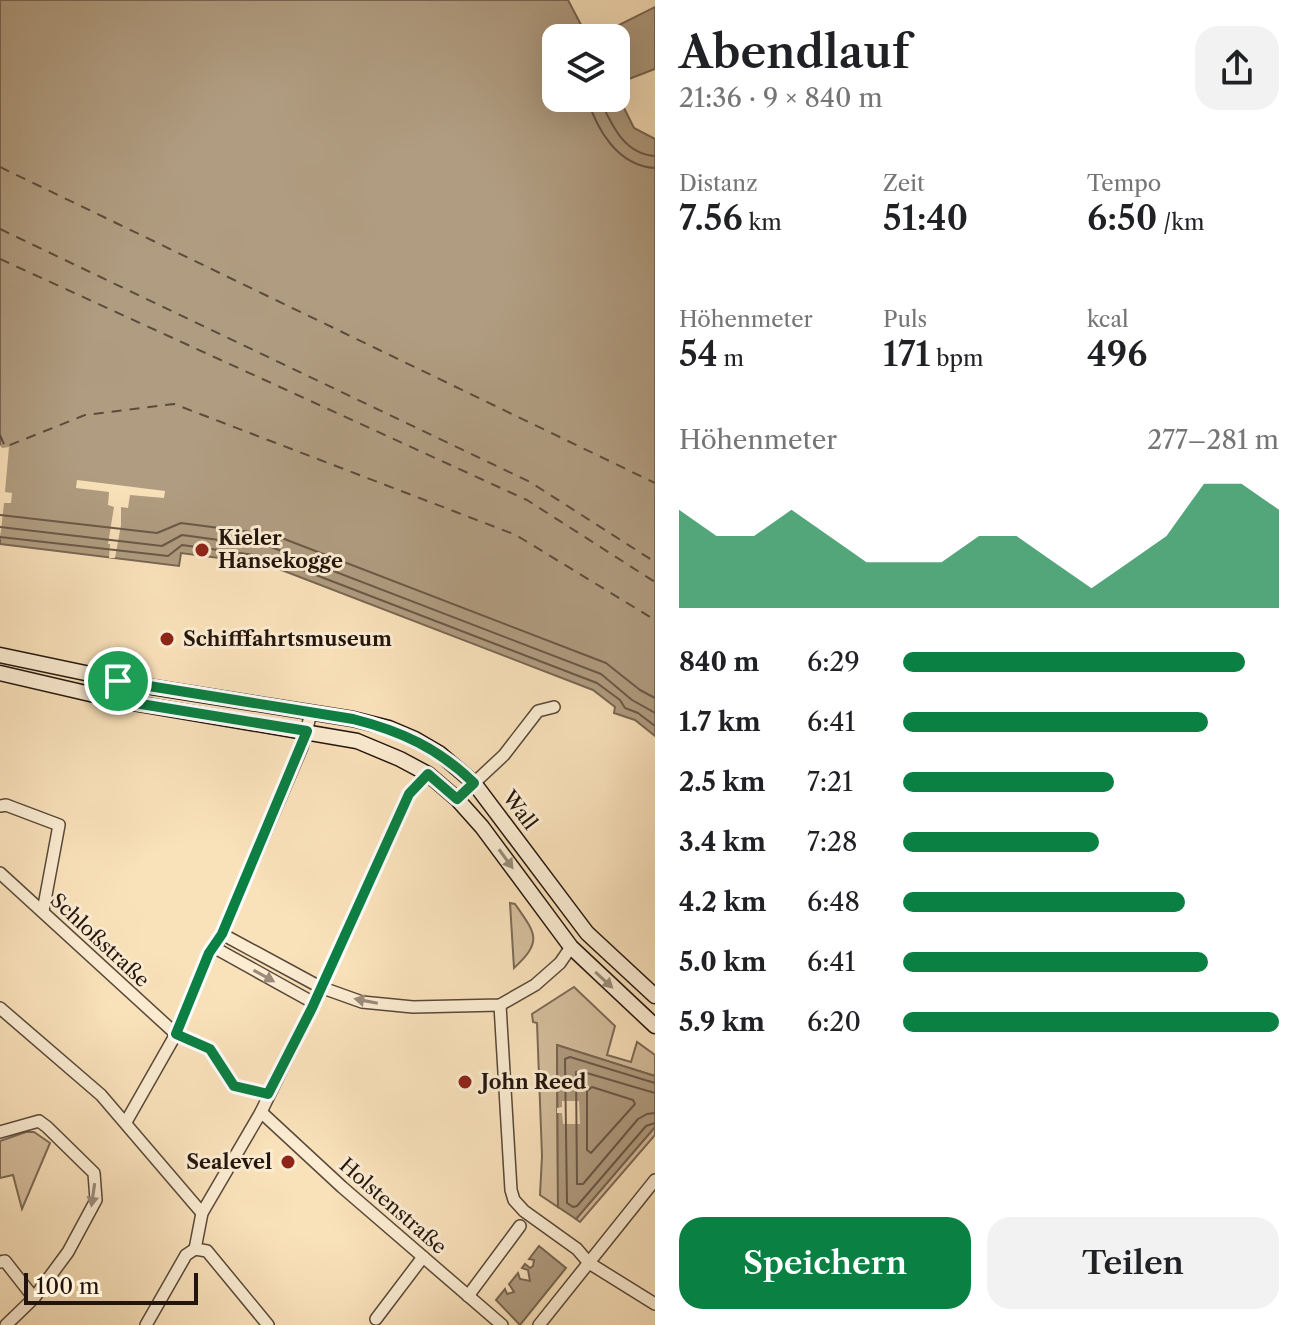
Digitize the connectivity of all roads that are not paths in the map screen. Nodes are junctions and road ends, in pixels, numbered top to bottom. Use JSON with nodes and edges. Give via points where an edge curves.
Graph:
{"nodes":[{"id":1,"x":0,"y":655,"type":"edge"},
{"id":2,"x":0,"y":673,"type":"edge"},
{"id":3,"x":118,"y":681,"type":"junction"},
{"id":4,"x":116,"y":700,"type":"junction"},
{"id":5,"x":554,"y":707,"type":"dead end"},
{"id":6,"x":311,"y":713,"type":"junction"},
{"id":7,"x":307,"y":731,"type":"junction"},
{"id":8,"x":428,"y":774,"type":"junction"},
{"id":9,"x":474,"y":783,"type":"junction"},
{"id":10,"x":457,"y":799,"type":"junction"},
{"id":11,"x":0,"y":806,"type":"edge"},
{"id":12,"x":0,"y":873,"type":"edge"},
{"id":13,"x":43,"y":911,"type":"junction"},
{"id":14,"x":587,"y":933,"type":"junction"},
{"id":15,"x":222,"y":934,"type":"junction"},
{"id":16,"x":571,"y":947,"type":"junction"},
{"id":17,"x":215,"y":948,"type":"junction"},
{"id":18,"x":320,"y":987,"type":"junction"},
{"id":19,"x":655,"y":996,"type":"edge"},
{"id":20,"x":314,"y":1003,"type":"junction"},
{"id":21,"x":500,"y":1005,"type":"junction"},
{"id":22,"x":0,"y":1008,"type":"edge"},
{"id":23,"x":655,"y":1026,"type":"edge"},
{"id":24,"x":176,"y":1034,"type":"junction"},
{"id":25,"x":268,"y":1094,"type":"junction"},
{"id":26,"x":261,"y":1112,"type":"junction"},
{"id":27,"x":126,"y":1122,"type":"junction"},
{"id":28,"x":0,"y":1132,"type":"edge"},
{"id":29,"x":655,"y":1180,"type":"edge"},
{"id":30,"x":202,"y":1213,"type":"junction"},
{"id":31,"x":520,"y":1226,"type":"dead end"},
{"id":32,"x":195,"y":1249,"type":"junction"},
{"id":33,"x":423,"y":1257,"type":"junction"},
{"id":34,"x":0,"y":1262,"type":"edge"},
{"id":35,"x":589,"y":1263,"type":"junction"},
{"id":36,"x":468,"y":1296,"type":"junction"},
{"id":37,"x":34,"y":1298,"type":"junction"},
{"id":38,"x":655,"y":1304,"type":"edge"},
{"id":39,"x":376,"y":1319,"type":"dead end"},
{"id":40,"x":11,"y":1323,"type":"edge"},
{"id":41,"x":146,"y":1325,"type":"edge"},
{"id":42,"x":268,"y":1325,"type":"edge"},
{"id":43,"x":502,"y":1325,"type":"edge"},
{"id":44,"x":539,"y":1325,"type":"edge"}],
"edges":[{"from":1,"to":3,"type":"main road","name":"Wall"},
{"from":2,"to":4,"type":"main road","name":"Wall"},
{"from":3,"to":4,"type":"street"},
{"from":3,"to":6,"type":"main road","name":"Wall"},
{"from":4,"to":7,"type":"main road","name":"Wall"},
{"from":5,"to":9,"type":"street","via":[[538,711]]},
{"from":6,"to":7,"type":"street"},
{"from":6,"to":9,"type":"main road","name":"Wall","via":[[389,728],[415,739]]},
{"from":7,"to":8,"type":"main road","name":"Wall","via":[[370,746]]},
{"from":7,"to":15,"type":"street"},
{"from":8,"to":10,"type":"main road","name":"Wall"},
{"from":8,"to":18,"type":"street","via":[[409,794]]},
{"from":9,"to":10,"type":"street"},
{"from":9,"to":14,"type":"main road","name":"Wall"},
{"from":10,"to":16,"type":"main road","name":"Wall","one_way":true},
{"from":11,"to":13,"type":"street","via":[[59,825]]},
{"from":12,"to":13,"type":"street","name":"Schloßstraße"},
{"from":13,"to":24,"type":"street","name":"Schloßstraße"},
{"from":14,"to":16,"type":"street"},
{"from":14,"to":19,"type":"main road","name":"Wall"},
{"from":15,"to":17,"type":"street"},
{"from":15,"to":18,"type":"street"},
{"from":16,"to":21,"type":"street","via":[[535,985]]},
{"from":16,"to":23,"type":"main road","name":"Wall","one_way":true},
{"from":17,"to":20,"type":"street","one_way":true},
{"from":17,"to":24,"type":"street"},
{"from":18,"to":20,"type":"street"},
{"from":21,"to":18,"type":"street","one_way":true,"via":[[362,1002]]},
{"from":20,"to":25,"type":"street"},
{"from":21,"to":35,"type":"street","via":[[514,1200]]},
{"from":22,"to":27,"type":"street"},
{"from":24,"to":25,"type":"street","name":"Schloßstraße","via":[[210,1049],[234,1086]]},
{"from":24,"to":27,"type":"street"},
{"from":25,"to":26,"type":"street"},
{"from":26,"to":30,"type":"street"},
{"from":26,"to":33,"type":"street","name":"Holstenstraße"},
{"from":27,"to":30,"type":"street"},
{"from":28,"to":37,"type":"street","one_way":true,"via":[[39,1121],[94,1173],[96,1200],[68,1252]]},
{"from":29,"to":35,"type":"street"},
{"from":30,"to":32,"type":"street"},
{"from":31,"to":36,"type":"street"},
{"from":32,"to":41,"type":"street","via":[[186,1255]]},
{"from":32,"to":42,"type":"street","via":[[207,1251]]},
{"from":33,"to":36,"type":"street","name":"Holstenstraße"},
{"from":33,"to":39,"type":"street"},
{"from":34,"to":37,"type":"street","via":[[5,1261]]},
{"from":35,"to":38,"type":"street"},
{"from":35,"to":44,"type":"street"},
{"from":36,"to":43,"type":"street","name":"Holstenstraße"},
{"from":37,"to":40,"type":"street"}]}
